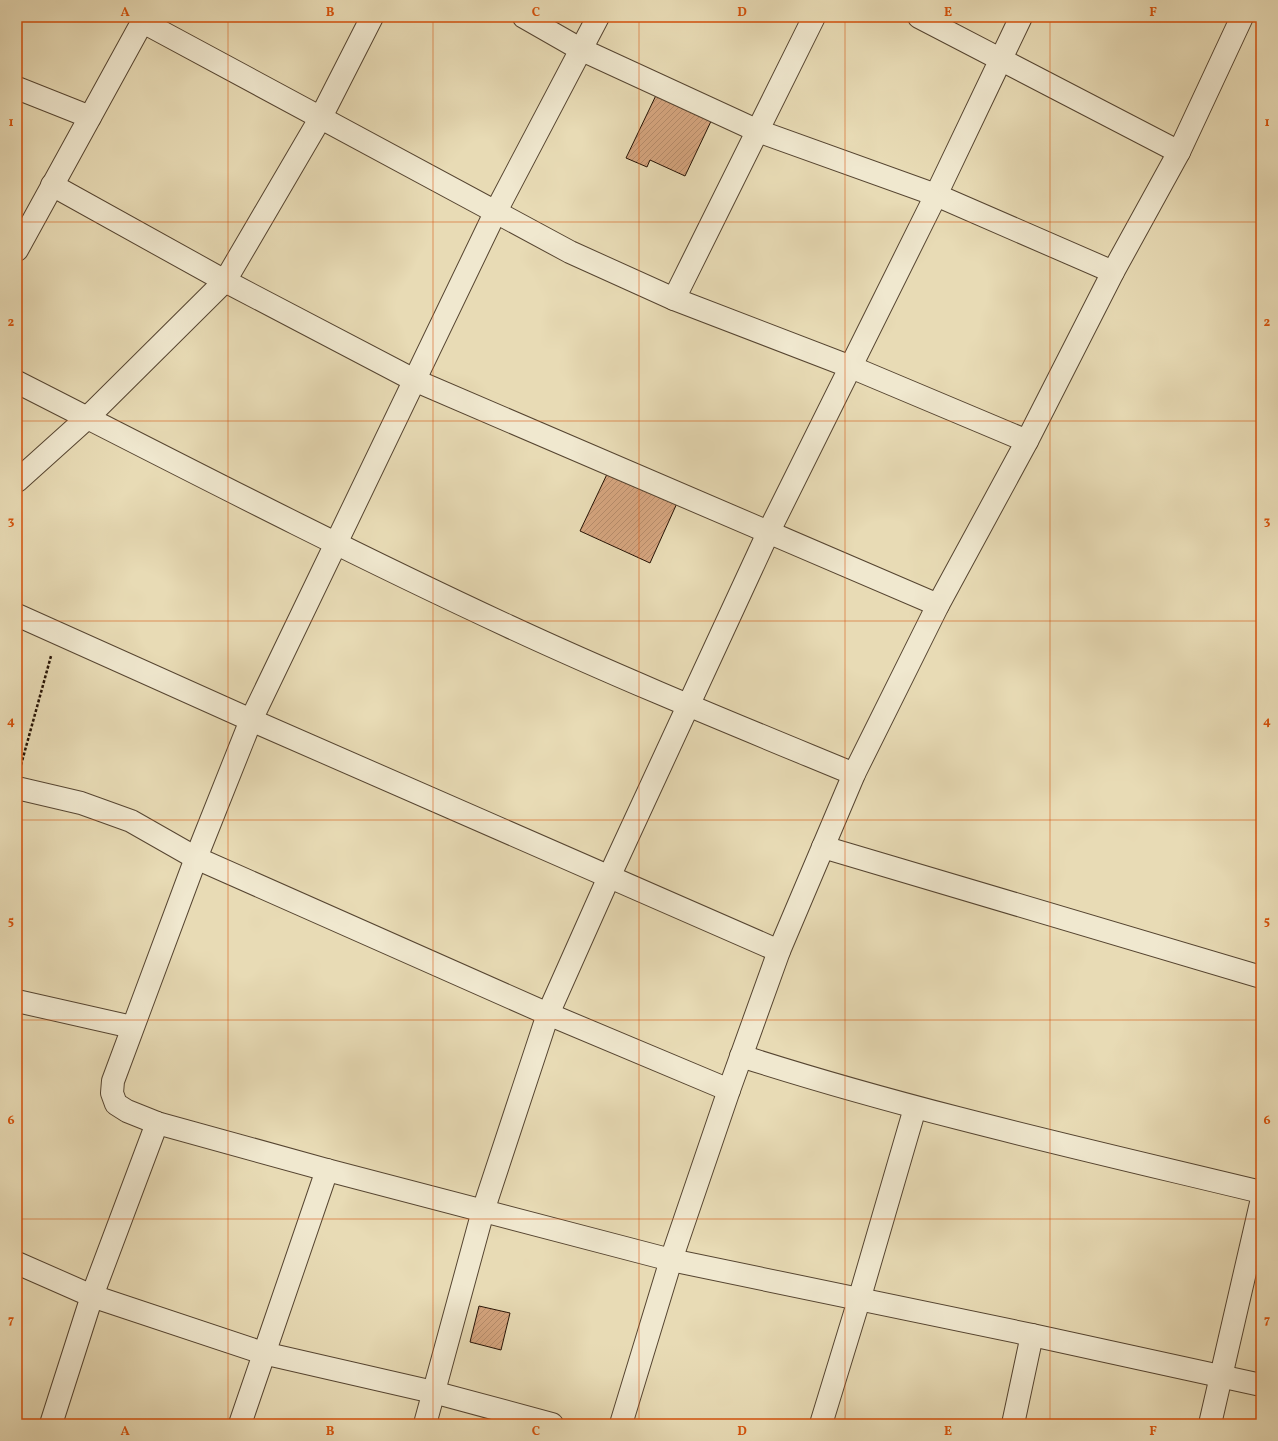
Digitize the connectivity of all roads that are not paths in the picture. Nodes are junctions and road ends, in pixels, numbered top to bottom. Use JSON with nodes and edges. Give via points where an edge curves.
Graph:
{"nodes":[{"id":1,"x":372,"y":17,"type":"edge"},
{"id":2,"x":524,"y":17,"type":"edge"},
{"id":3,"x":598,"y":17,"type":"edge"},
{"id":4,"x":814,"y":17,"type":"edge"},
{"id":5,"x":919,"y":17,"type":"edge"},
{"id":6,"x":1021,"y":17,"type":"edge"},
{"id":7,"x":1242,"y":17,"type":"edge"},
{"id":8,"x":144,"y":19,"type":"edge"},
{"id":9,"x":580,"y":49,"type":"junction"},
{"id":10,"x":1000,"y":60,"type":"junction"},
{"id":11,"x":17,"y":88,"type":"edge"},
{"id":12,"x":90,"y":117,"type":"junction"},
{"id":13,"x":321,"y":117,"type":"junction"},
{"id":14,"x":758,"y":131,"type":"junction"},
{"id":15,"x":1179,"y":152,"type":"junction"},
{"id":16,"x":52,"y":185,"type":"junction"},
{"id":17,"x":936,"y":195,"type":"junction"},
{"id":18,"x":495,"y":212,"type":"junction"},
{"id":19,"x":17,"y":250,"type":"edge"},
{"id":20,"x":1113,"y":272,"type":"junction"},
{"id":21,"x":225,"y":281,"type":"junction"},
{"id":22,"x":674,"y":299,"type":"junction"},
{"id":23,"x":851,"y":367,"type":"junction"},
{"id":24,"x":414,"y":380,"type":"junction"},
{"id":25,"x":17,"y":382,"type":"edge"},
{"id":26,"x":88,"y":418,"type":"junction"},
{"id":27,"x":1026,"y":442,"type":"junction"},
{"id":28,"x":17,"y":481,"type":"edge"},
{"id":29,"x":768,"y":533,"type":"junction"},
{"id":30,"x":335,"y":544,"type":"junction"},
{"id":31,"x":938,"y":605,"type":"junction"},
{"id":32,"x":17,"y":615,"type":"edge"},
{"id":33,"x":689,"y":706,"type":"junction"},
{"id":34,"x":251,"y":720,"type":"junction"},
{"id":35,"x":854,"y":774,"type":"junction"},
{"id":36,"x":18,"y":779,"type":"edge"},
{"id":37,"x":823,"y":847,"type":"junction"},
{"id":38,"x":196,"y":858,"type":"junction"},
{"id":39,"x":609,"y":877,"type":"junction"},
{"id":40,"x":779,"y":951,"type":"junction"},
{"id":41,"x":1261,"y":977,"type":"edge"},
{"id":42,"x":17,"y":1001,"type":"edge"},
{"id":43,"x":548,"y":1014,"type":"junction"},
{"id":44,"x":132,"y":1027,"type":"junction"},
{"id":45,"x":741,"y":1056,"type":"junction"},
{"id":46,"x":729,"y":1090,"type":"junction"},
{"id":47,"x":915,"y":1108,"type":"junction"},
{"id":48,"x":157,"y":1123,"type":"junction"},
{"id":49,"x":327,"y":1170,"type":"junction"},
{"id":50,"x":1261,"y":1192,"type":"edge"},
{"id":51,"x":1261,"y":1204,"type":"edge"},
{"id":52,"x":483,"y":1211,"type":"junction"},
{"id":53,"x":671,"y":1260,"type":"junction"},
{"id":54,"x":17,"y":1263,"type":"edge"},
{"id":55,"x":92,"y":1296,"type":"junction"},
{"id":56,"x":860,"y":1300,"type":"junction"},
{"id":57,"x":1032,"y":1335,"type":"junction"},
{"id":58,"x":264,"y":1353,"type":"junction"},
{"id":59,"x":1221,"y":1375,"type":"junction"},
{"id":60,"x":1261,"y":1385,"type":"edge"},
{"id":61,"x":433,"y":1392,"type":"junction"},
{"id":62,"x":51,"y":1424,"type":"edge"},
{"id":63,"x":240,"y":1424,"type":"edge"},
{"id":64,"x":424,"y":1424,"type":"edge"},
{"id":65,"x":552,"y":1424,"type":"edge"},
{"id":66,"x":621,"y":1424,"type":"edge"},
{"id":67,"x":820,"y":1424,"type":"edge"},
{"id":68,"x":1013,"y":1424,"type":"edge"},
{"id":69,"x":1210,"y":1424,"type":"edge"}],
"edges":[{"from":1,"to":13,"type":"street"},
{"from":2,"to":9,"type":"street"},
{"from":3,"to":9,"type":"street"},
{"from":4,"to":14,"type":"street"},
{"from":5,"to":10,"type":"street"},
{"from":6,"to":10,"type":"street"},
{"from":7,"to":15,"type":"street"},
{"from":8,"to":12,"type":"street"},
{"from":8,"to":13,"type":"street"},
{"from":9,"to":14,"type":"street"},
{"from":9,"to":18,"type":"street"},
{"from":10,"to":15,"type":"street"},
{"from":10,"to":17,"type":"street"},
{"from":11,"to":12,"type":"street"},
{"from":12,"to":16,"type":"street"},
{"from":13,"to":18,"type":"street"},
{"from":13,"to":21,"type":"street"},
{"from":14,"to":17,"type":"street"},
{"from":14,"to":22,"type":"street"},
{"from":15,"to":20,"type":"street"},
{"from":16,"to":19,"type":"street"},
{"from":16,"to":21,"type":"street"},
{"from":17,"to":20,"type":"street"},
{"from":17,"to":23,"type":"street"},
{"from":18,"to":22,"type":"street","via":[[570,252]]},
{"from":18,"to":24,"type":"street"},
{"from":20,"to":27,"type":"street"},
{"from":21,"to":24,"type":"street"},
{"from":21,"to":26,"type":"street"},
{"from":22,"to":23,"type":"street"},
{"from":23,"to":27,"type":"street"},
{"from":23,"to":29,"type":"street"},
{"from":24,"to":29,"type":"street"},
{"from":24,"to":30,"type":"street"},
{"from":25,"to":26,"type":"street"},
{"from":26,"to":28,"type":"street"},
{"from":26,"to":30,"type":"street"},
{"from":27,"to":31,"type":"street"},
{"from":29,"to":31,"type":"street"},
{"from":29,"to":33,"type":"street"},
{"from":30,"to":33,"type":"street","via":[[510,627]]},
{"from":30,"to":34,"type":"street"},
{"from":31,"to":35,"type":"street"},
{"from":32,"to":34,"type":"street"},
{"from":33,"to":35,"type":"street"},
{"from":33,"to":39,"type":"street"},
{"from":34,"to":38,"type":"street"},
{"from":34,"to":39,"type":"street"},
{"from":35,"to":37,"type":"street"},
{"from":36,"to":38,"type":"street","via":[[108,812],[150,831]]},
{"from":37,"to":40,"type":"street"},
{"from":37,"to":41,"type":"street"},
{"from":38,"to":43,"type":"street"},
{"from":38,"to":44,"type":"street"},
{"from":39,"to":40,"type":"street"},
{"from":39,"to":43,"type":"street"},
{"from":40,"to":45,"type":"street"},
{"from":42,"to":44,"type":"street"},
{"from":43,"to":46,"type":"street"},
{"from":43,"to":52,"type":"street"},
{"from":44,"to":48,"type":"street","via":[[113,1081],[112,1093],[116,1104]]},
{"from":45,"to":46,"type":"street"},
{"from":45,"to":47,"type":"street","via":[[824,1083]]},
{"from":46,"to":53,"type":"street"},
{"from":47,"to":50,"type":"street"},
{"from":47,"to":56,"type":"street"},
{"from":48,"to":49,"type":"street"},
{"from":48,"to":55,"type":"street"},
{"from":49,"to":52,"type":"street"},
{"from":49,"to":58,"type":"street"},
{"from":51,"to":59,"type":"street"},
{"from":52,"to":53,"type":"street"},
{"from":52,"to":61,"type":"street"},
{"from":53,"to":56,"type":"street"},
{"from":53,"to":66,"type":"street"},
{"from":54,"to":55,"type":"street"},
{"from":55,"to":58,"type":"street"},
{"from":55,"to":62,"type":"street"},
{"from":56,"to":57,"type":"street"},
{"from":56,"to":67,"type":"street"},
{"from":57,"to":59,"type":"street"},
{"from":57,"to":68,"type":"street"},
{"from":58,"to":61,"type":"street"},
{"from":58,"to":63,"type":"street"},
{"from":59,"to":60,"type":"street"},
{"from":59,"to":69,"type":"street"},
{"from":61,"to":64,"type":"street"},
{"from":61,"to":65,"type":"street"}]}
